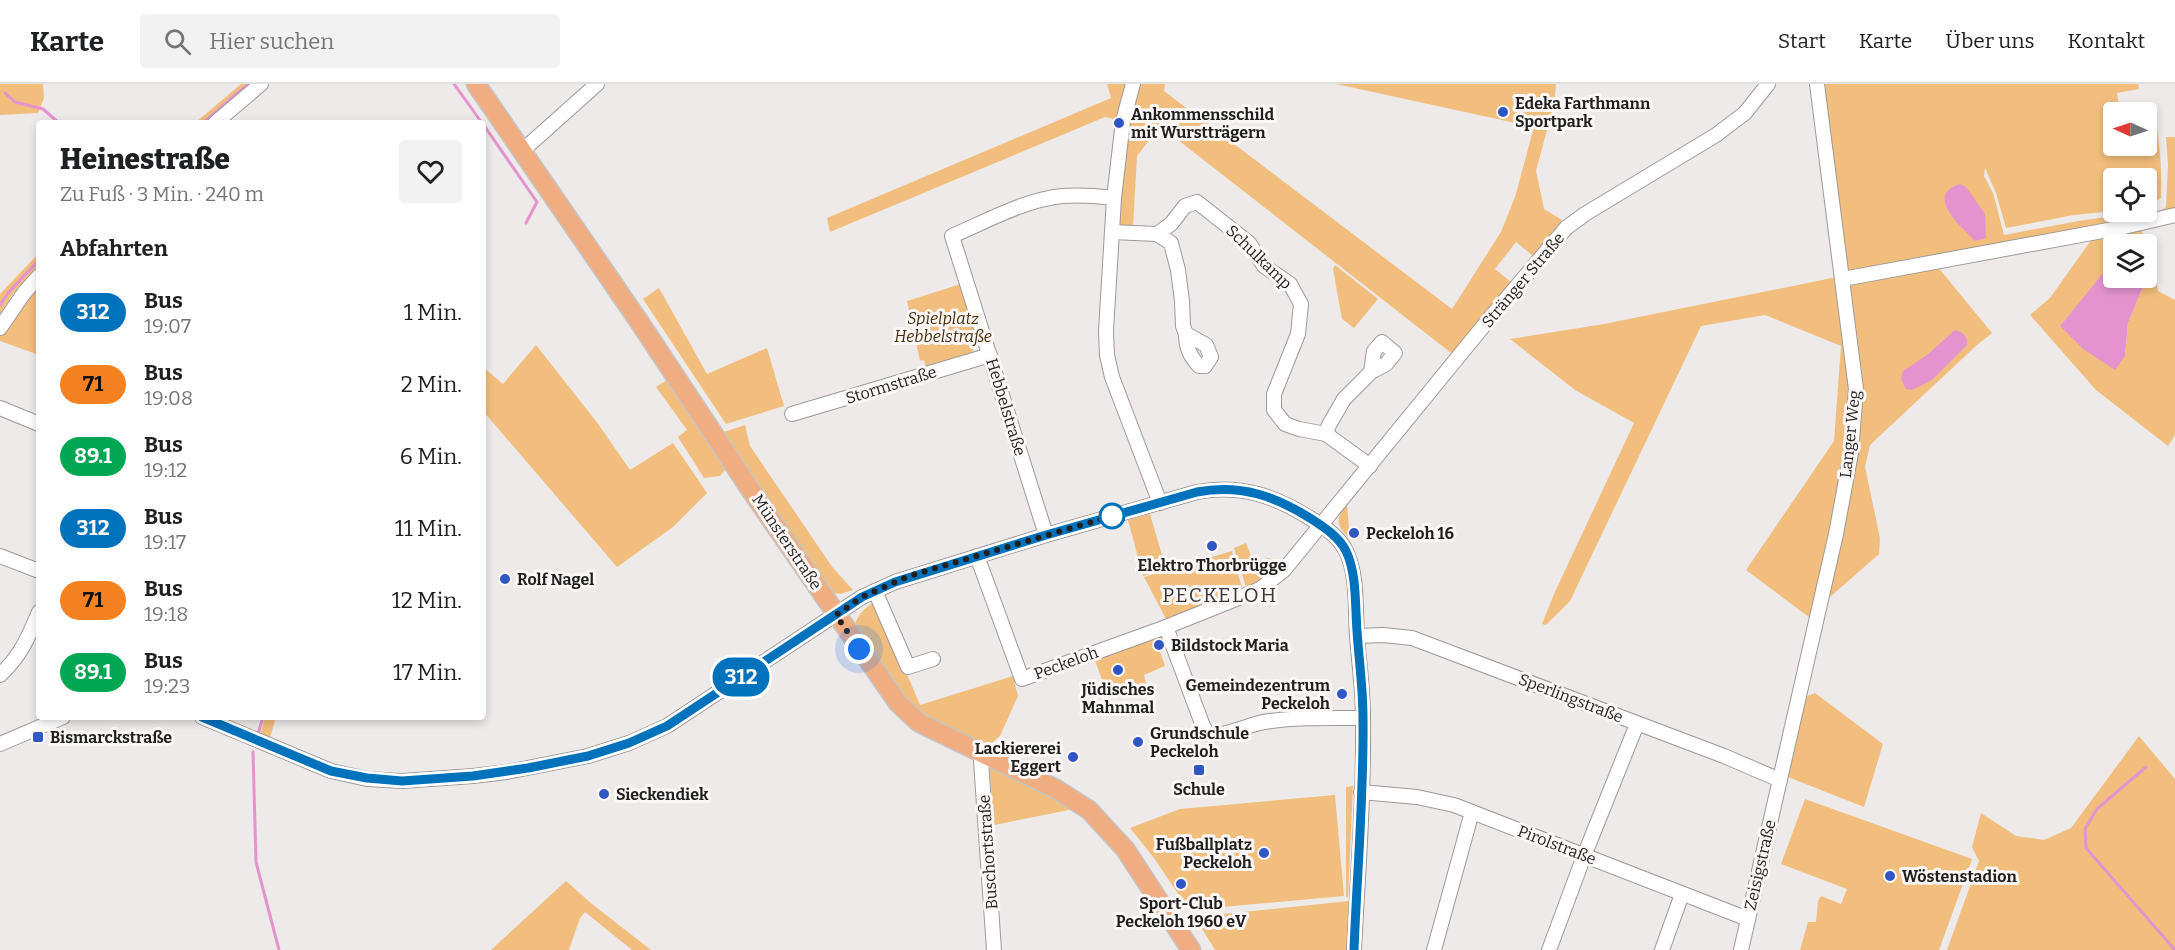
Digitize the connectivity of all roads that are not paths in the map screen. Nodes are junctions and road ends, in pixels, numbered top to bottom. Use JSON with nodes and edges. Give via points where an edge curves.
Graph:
{"nodes":[{"id":1,"x":261,"y":84,"type":"edge"},
{"id":2,"x":476,"y":84,"type":"edge"},
{"id":3,"x":597,"y":84,"type":"edge"},
{"id":4,"x":1133,"y":84,"type":"edge"},
{"id":5,"x":1768,"y":84,"type":"edge"},
{"id":6,"x":1817,"y":84,"type":"edge"},
{"id":7,"x":219,"y":120,"type":"edge"},
{"id":8,"x":522,"y":152,"type":"junction"},
{"id":9,"x":1114,"y":198,"type":"junction"},
{"id":10,"x":2175,"y":215,"type":"edge"},
{"id":11,"x":1112,"y":232,"type":"junction"},
{"id":12,"x":1157,"y":234,"type":"junction"},
{"id":13,"x":36,"y":279,"type":"edge"},
{"id":14,"x":1843,"y":279,"type":"junction"},
{"id":15,"x":0,"y":328,"type":"edge"},
{"id":16,"x":1186,"y":334,"type":"dead end"},
{"id":17,"x":990,"y":355,"type":"junction"},
{"id":18,"x":1371,"y":372,"type":"dead end"},
{"id":19,"x":0,"y":408,"type":"edge"},
{"id":20,"x":792,"y":414,"type":"dead end"},
{"id":21,"x":36,"y":423,"type":"edge"},
{"id":22,"x":1326,"y":434,"type":"junction"},
{"id":23,"x":1370,"y":466,"type":"junction"},
{"id":24,"x":1160,"y":502,"type":"junction"},
{"id":25,"x":1321,"y":525,"type":"junction"},
{"id":26,"x":1046,"y":535,"type":"junction"},
{"id":27,"x":0,"y":556,"type":"edge"},
{"id":28,"x":977,"y":556,"type":"junction"},
{"id":29,"x":36,"y":570,"type":"edge"},
{"id":30,"x":874,"y":591,"type":"junction"},
{"id":31,"x":836,"y":615,"type":"junction"},
{"id":32,"x":36,"y":619,"type":"edge"},
{"id":33,"x":1166,"y":627,"type":"junction"},
{"id":34,"x":1357,"y":636,"type":"junction"},
{"id":35,"x":933,"y":659,"type":"dead end"},
{"id":36,"x":0,"y":675,"type":"edge"},
{"id":37,"x":1363,"y":718,"type":"junction"},
{"id":38,"x":56,"y":720,"type":"edge"},
{"id":39,"x":209,"y":720,"type":"edge"},
{"id":40,"x":1637,"y":724,"type":"junction"},
{"id":41,"x":0,"y":744,"type":"edge"},
{"id":42,"x":985,"y":755,"type":"junction"},
{"id":43,"x":1780,"y":780,"type":"junction"},
{"id":44,"x":1361,"y":792,"type":"junction"},
{"id":45,"x":1472,"y":812,"type":"junction"},
{"id":46,"x":1584,"y":856,"type":"junction"},
{"id":47,"x":1682,"y":894,"type":"junction"},
{"id":48,"x":1748,"y":919,"type":"junction"},
{"id":49,"x":994,"y":950,"type":"edge"},
{"id":50,"x":1191,"y":950,"type":"edge"},
{"id":51,"x":1354,"y":950,"type":"edge"},
{"id":52,"x":1434,"y":950,"type":"edge"},
{"id":53,"x":1549,"y":950,"type":"edge"},
{"id":54,"x":1662,"y":950,"type":"edge"},
{"id":55,"x":1741,"y":950,"type":"edge"}],
"edges":[{"from":1,"to":7,"type":"street"},
{"from":2,"to":8,"type":"main road","name":"Münsterstraße"},
{"from":3,"to":8,"type":"street"},
{"from":4,"to":9,"type":"street","via":[[1123,121]]},
{"from":5,"to":23,"type":"street","name":"Stränger Straße","via":[[1745,113],[1716,135],[1566,228]]},
{"from":6,"to":14,"type":"street","name":"Langer Weg"},
{"from":8,"to":31,"type":"main road","name":"Münsterstraße"},
{"from":9,"to":11,"type":"street"},
{"from":9,"to":17,"type":"street","name":"Hebbelstraße","via":[[1060,196],[1024,206],[952,236]]},
{"from":10,"to":14,"type":"street"},
{"from":11,"to":12,"type":"street"},
{"from":11,"to":24,"type":"street","via":[[1107,355]]},
{"from":12,"to":16,"type":"street","via":[[1171,243]]},
{"from":12,"to":22,"type":"street","name":"Schulkamp","via":[[1185,206],[1197,202],[1249,243],[1264,266],[1290,284],[1301,304],[1298,334],[1274,394],[1274,410],[1285,424]]},
{"from":13,"to":15,"type":"street"},
{"from":14,"to":43,"type":"street","name":"Langer Weg","via":[[1856,389],[1851,453]]},
{"from":17,"to":20,"type":"street","name":"Stormstraße"},
{"from":17,"to":26,"type":"street","name":"Hebbelstraße"},
{"from":18,"to":22,"type":"street","via":[[1344,399]]},
{"from":19,"to":21,"type":"street"},
{"from":22,"to":23,"type":"street","name":"Schulkamp"},
{"from":23,"to":25,"type":"street","name":"Stränger Straße"},
{"from":24,"to":25,"type":"street","via":[[1213,489],[1250,491],[1293,507]]},
{"from":24,"to":26,"type":"street"},
{"from":25,"to":33,"type":"street","name":"Peckeloh","via":[[1284,570],[1260,589]]},
{"from":25,"to":34,"type":"street","via":[[1340,541],[1350,561]]},
{"from":26,"to":28,"type":"street"},
{"from":27,"to":29,"type":"street"},
{"from":28,"to":30,"type":"street"},
{"from":28,"to":33,"type":"street","name":"Peckeloh","via":[[1022,679]]},
{"from":30,"to":31,"type":"street"},
{"from":30,"to":35,"type":"street","via":[[908,667]]},
{"from":31,"to":39,"type":"street","via":[[657,732],[611,750],[507,772],[402,781],[367,778],[331,771]]},
{"from":31,"to":42,"type":"main road","name":"Münsterstraße","via":[[906,712]]},
{"from":32,"to":36,"type":"street","via":[[23,649]]},
{"from":33,"to":37,"type":"street","via":[[1208,734],[1265,722]]},
{"from":34,"to":37,"type":"street"},
{"from":34,"to":40,"type":"street","name":"Sperlingstraße","via":[[1412,638]]},
{"from":37,"to":44,"type":"street"},
{"from":38,"to":41,"type":"street"},
{"from":40,"to":43,"type":"street","name":"Sperlingstraße"},
{"from":40,"to":46,"type":"street"},
{"from":42,"to":49,"type":"street","name":"Buschortstraße","via":[[981,761]]},
{"from":42,"to":50,"type":"main road","name":"Münsterstraße","via":[[1076,800],[1100,820],[1125,849]]},
{"from":43,"to":48,"type":"street","name":"Zeisigstraße"},
{"from":44,"to":45,"type":"street","name":"Pirolstraße","via":[[1417,797]]},
{"from":44,"to":51,"type":"street"},
{"from":45,"to":46,"type":"street","name":"Pirolstraße"},
{"from":45,"to":52,"type":"street"},
{"from":46,"to":47,"type":"street","name":"Pirolstraße"},
{"from":46,"to":53,"type":"street"},
{"from":47,"to":48,"type":"street","name":"Pirolstraße"},
{"from":47,"to":54,"type":"street"},
{"from":48,"to":55,"type":"street","name":"Zeisigstraße"}]}
